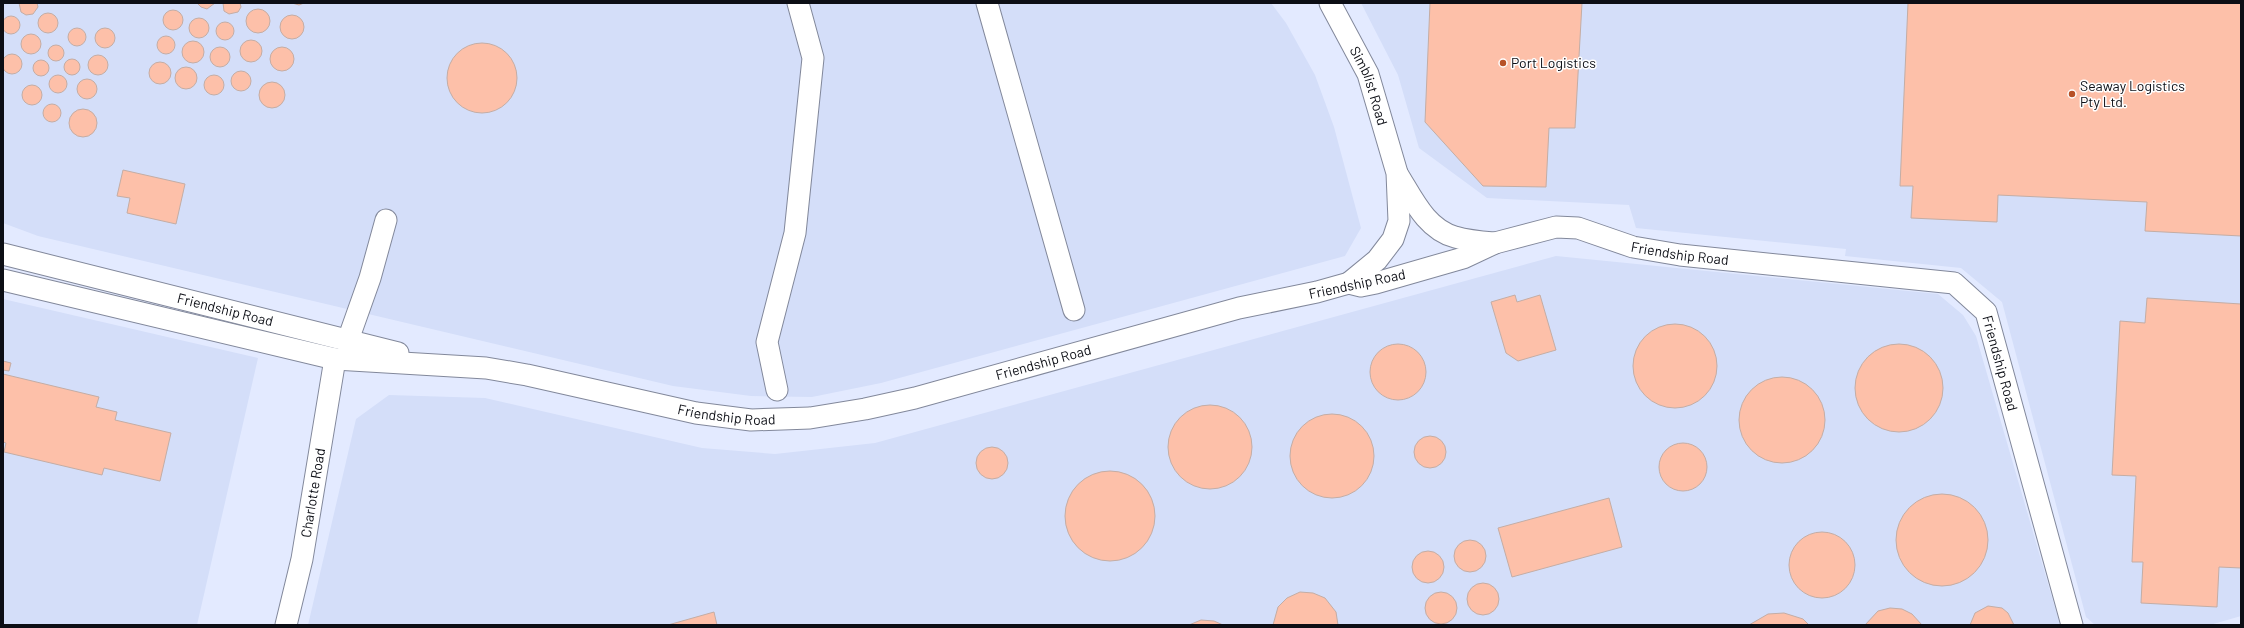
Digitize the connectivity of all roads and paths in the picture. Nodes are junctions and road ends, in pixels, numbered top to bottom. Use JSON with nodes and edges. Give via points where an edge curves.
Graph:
{"nodes":[{"id":1,"x":798,"y":3,"type":"edge"},
{"id":2,"x":987,"y":3,"type":"edge"},
{"id":3,"x":1330,"y":3,"type":"edge"},
{"id":4,"x":1397,"y":173,"type":"junction"},
{"id":5,"x":386,"y":220,"type":"dead end"},
{"id":6,"x":1495,"y":244,"type":"junction"},
{"id":7,"x":3,"y":254,"type":"edge"},
{"id":8,"x":3,"y":280,"type":"edge"},
{"id":9,"x":1349,"y":283,"type":"junction"},
{"id":10,"x":1074,"y":310,"type":"dead end"},
{"id":11,"x":348,"y":340,"type":"junction"},
{"id":12,"x":335,"y":359,"type":"junction"},
{"id":13,"x":448,"y":364,"type":"junction"},
{"id":14,"x":776,"y":390,"type":"dead end"},
{"id":15,"x":286,"y":625,"type":"edge"},
{"id":16,"x":2072,"y":625,"type":"edge"}],
"edges":[{"from":1,"to":14,"type":"street","via":[[813,58],[795,233],[767,342]]},
{"from":2,"to":10,"type":"street"},
{"from":3,"to":4,"type":"street","name":"Simblist Road","via":[[1368,74]]},
{"from":4,"to":6,"type":"street","name":"Simblist Road","via":[[1429,222],[1454,237]]},
{"from":4,"to":9,"type":"street","name":"Simblist Road","via":[[1399,220],[1393,239],[1377,260]]},
{"from":5,"to":11,"type":"street","via":[[370,278]]},
{"from":6,"to":9,"type":"street","name":"Friendship Road","via":[[1463,258],[1376,283],[1361,286]]},
{"from":6,"to":16,"type":"street","name":"Friendship Road","via":[[1556,227],[1578,228],[1633,247],[1680,255],[1954,283],[1986,312]]},
{"from":7,"to":11,"type":"street","name":"Friendship Road"},
{"from":8,"to":12,"type":"street","name":"Friendship Road"},
{"from":9,"to":13,"type":"street","name":"Friendship Road","via":[[1239,308],[915,398],[865,410],[810,418],[751,420],[696,413],[527,375]]},
{"from":11,"to":13,"type":"street","name":"Friendship Road"},
{"from":12,"to":13,"type":"street","name":"Friendship Road"},
{"from":12,"to":15,"type":"street","name":"Charlotte Road","via":[[302,559]]}]}
